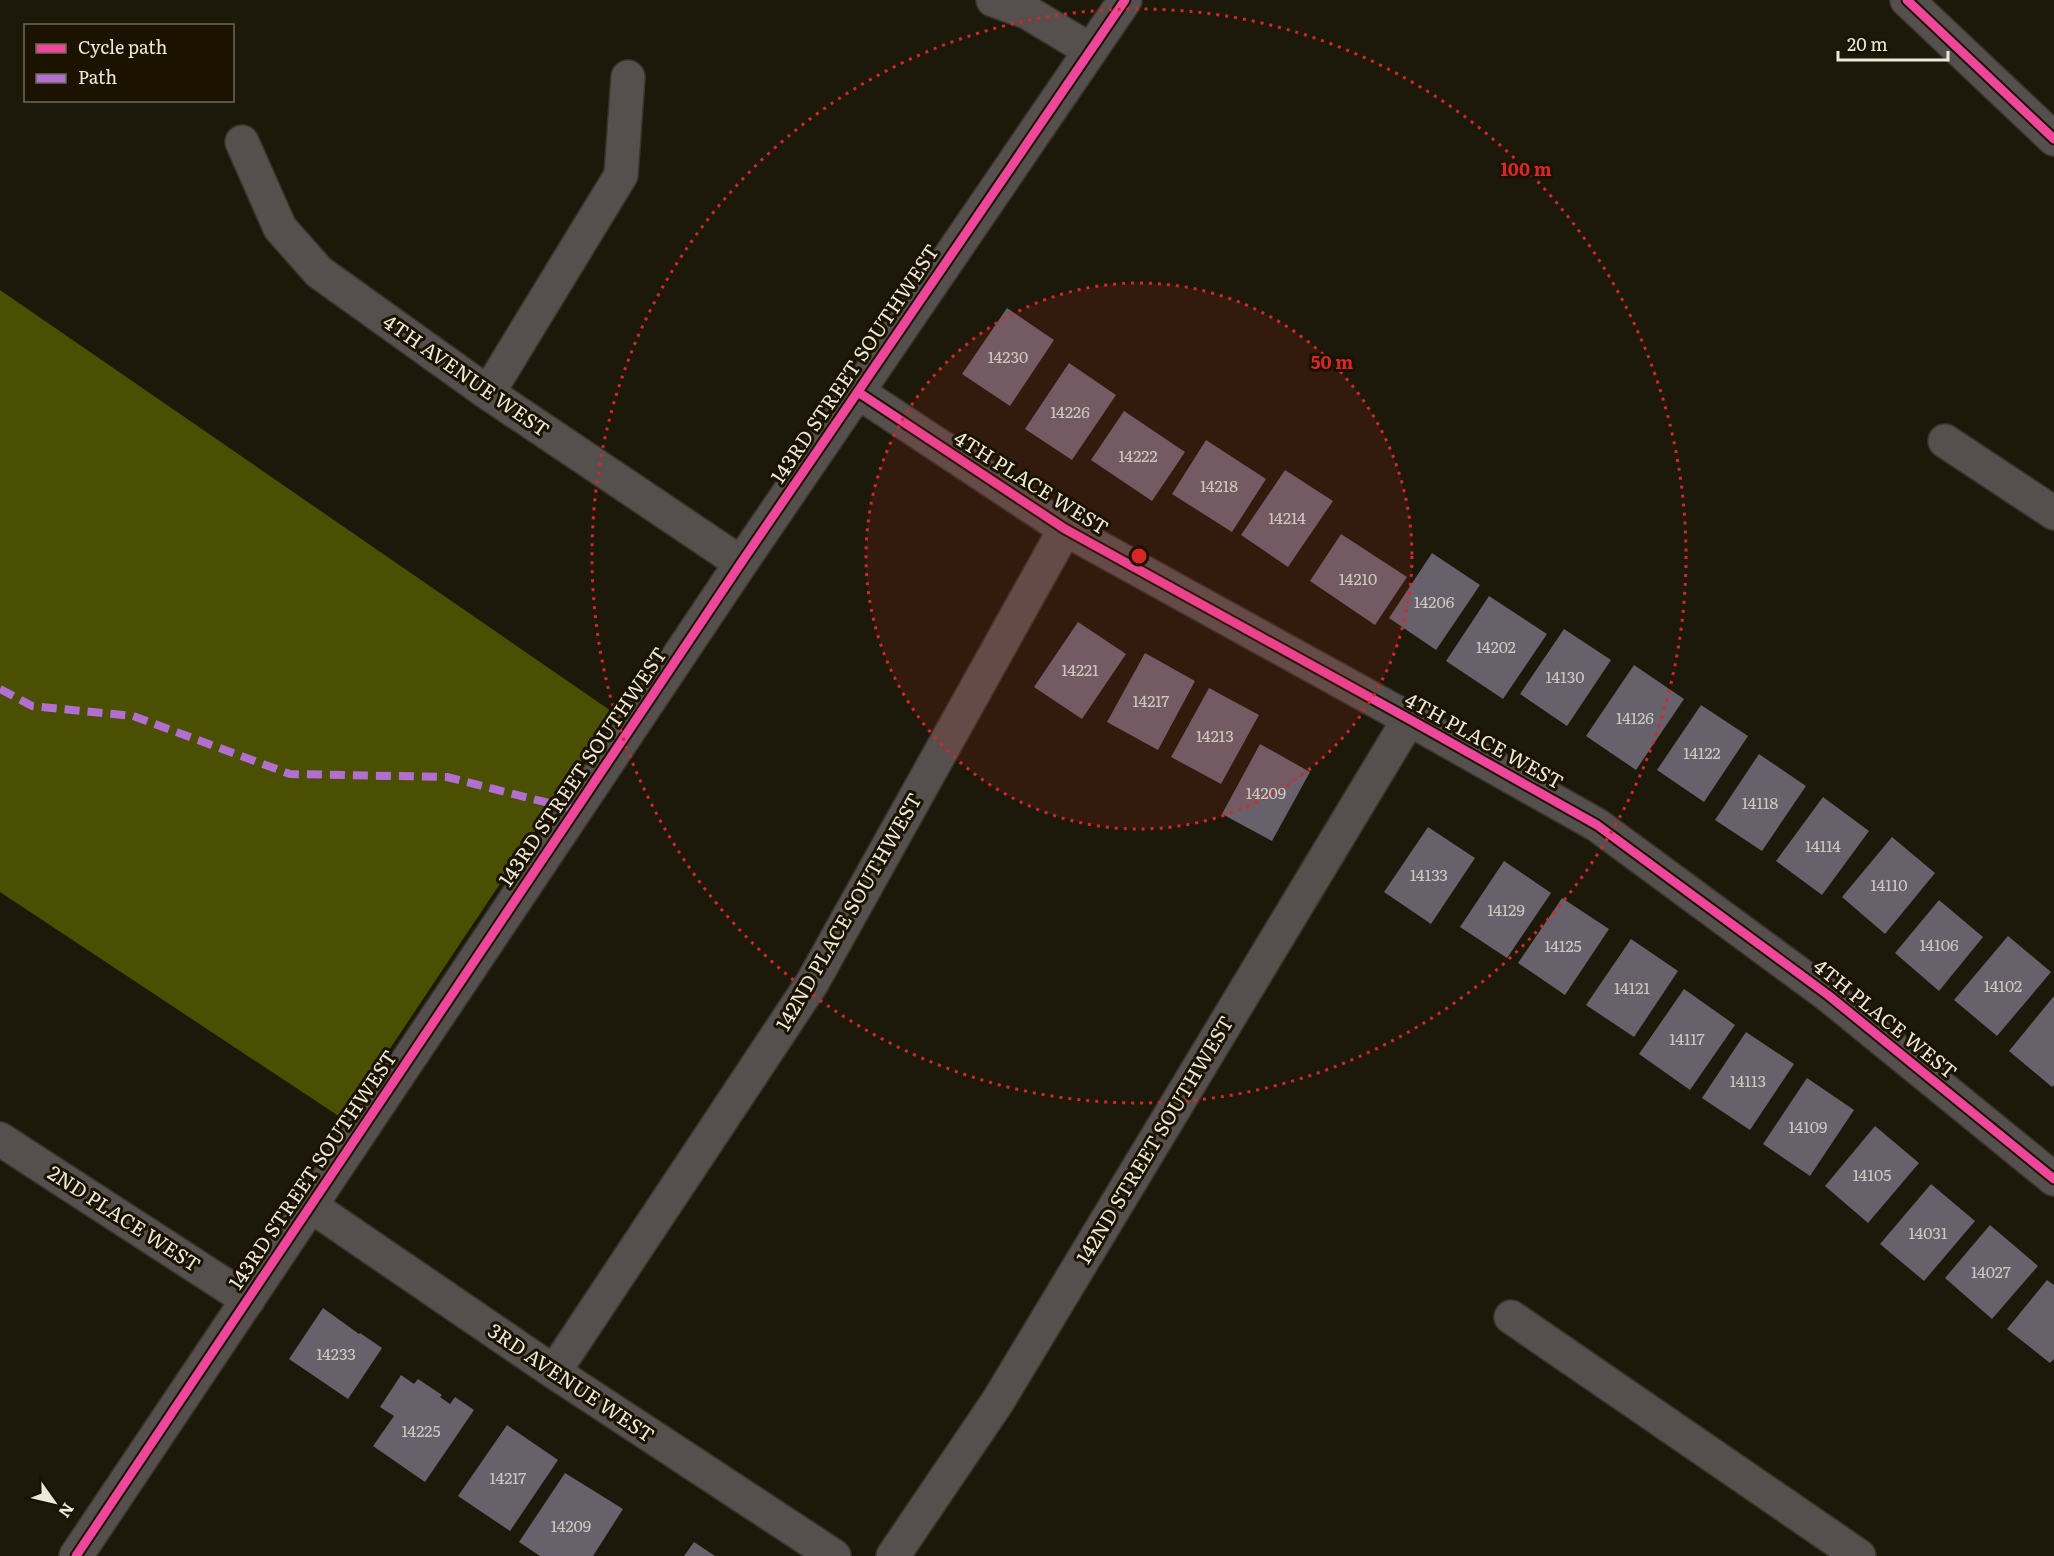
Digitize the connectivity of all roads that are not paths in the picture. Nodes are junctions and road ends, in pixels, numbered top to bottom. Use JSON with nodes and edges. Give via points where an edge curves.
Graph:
{"nodes":[{"id":1,"x":993,"y":0,"type":"edge"},
{"id":2,"x":1125,"y":0,"type":"edge"},
{"id":3,"x":1907,"y":0,"type":"edge"},
{"id":4,"x":1090,"y":50,"type":"junction"},
{"id":5,"x":628,"y":77,"type":"dead end"},
{"id":6,"x":2054,"y":139,"type":"edge"},
{"id":7,"x":242,"y":142,"type":"dead end"},
{"id":8,"x":858,"y":392,"type":"junction"},
{"id":9,"x":488,"y":393,"type":"junction"},
{"id":10,"x":1945,"y":441,"type":"dead end"},
{"id":11,"x":2054,"y":513,"type":"edge"},
{"id":12,"x":1065,"y":529,"type":"junction"},
{"id":13,"x":741,"y":563,"type":"junction"},
{"id":14,"x":1409,"y":719,"type":"junction"},
{"id":15,"x":0,"y":1139,"type":"edge"},
{"id":16,"x":2054,"y":1179,"type":"edge"},
{"id":17,"x":311,"y":1206,"type":"junction"},
{"id":18,"x":248,"y":1300,"type":"junction"},
{"id":19,"x":1511,"y":1317,"type":"dead end"},
{"id":20,"x":554,"y":1372,"type":"junction"},
{"id":21,"x":75,"y":1556,"type":"edge"},
{"id":22,"x":834,"y":1556,"type":"edge"},
{"id":23,"x":893,"y":1556,"type":"edge"},
{"id":24,"x":1859,"y":1556,"type":"edge"}],
"edges":[{"from":1,"to":4,"type":"street","via":[[1027,12]]},
{"from":2,"to":4,"type":"street","name":"143RD STREET SOUTHWEST"},
{"from":3,"to":6,"type":"street"},
{"from":4,"to":8,"type":"street","name":"143RD STREET SOUTHWEST"},
{"from":5,"to":9,"type":"street","via":[[621,175]]},
{"from":7,"to":9,"type":"street","name":"4TH AVENUE WEST","via":[[279,228],[319,272]]},
{"from":8,"to":12,"type":"street","name":"4TH PLACE WEST"},
{"from":8,"to":13,"type":"street","name":"143RD STREET SOUTHWEST"},
{"from":9,"to":13,"type":"street","name":"4TH AVENUE WEST"},
{"from":10,"to":11,"type":"street"},
{"from":12,"to":14,"type":"street","name":"4TH PLACE WEST"},
{"from":12,"to":20,"type":"street","name":"142ND PLACE SOUTHWEST","via":[[812,983]]},
{"from":13,"to":17,"type":"street","name":"143RD STREET SOUTHWEST"},
{"from":14,"to":16,"type":"street","name":"4TH PLACE WEST","via":[[1597,825],[1828,995]]},
{"from":14,"to":23,"type":"street","name":"142ND STREET SOUTHWEST","via":[[998,1401]]},
{"from":15,"to":18,"type":"street","name":"2ND PLACE WEST"},
{"from":17,"to":18,"type":"street","name":"143RD STREET SOUTHWEST"},
{"from":17,"to":20,"type":"street","name":"3RD AVENUE WEST"},
{"from":18,"to":21,"type":"street","name":"143RD STREET SOUTHWEST"},
{"from":19,"to":24,"type":"street"},
{"from":20,"to":22,"type":"street","name":"3RD AVENUE WEST"}]}
